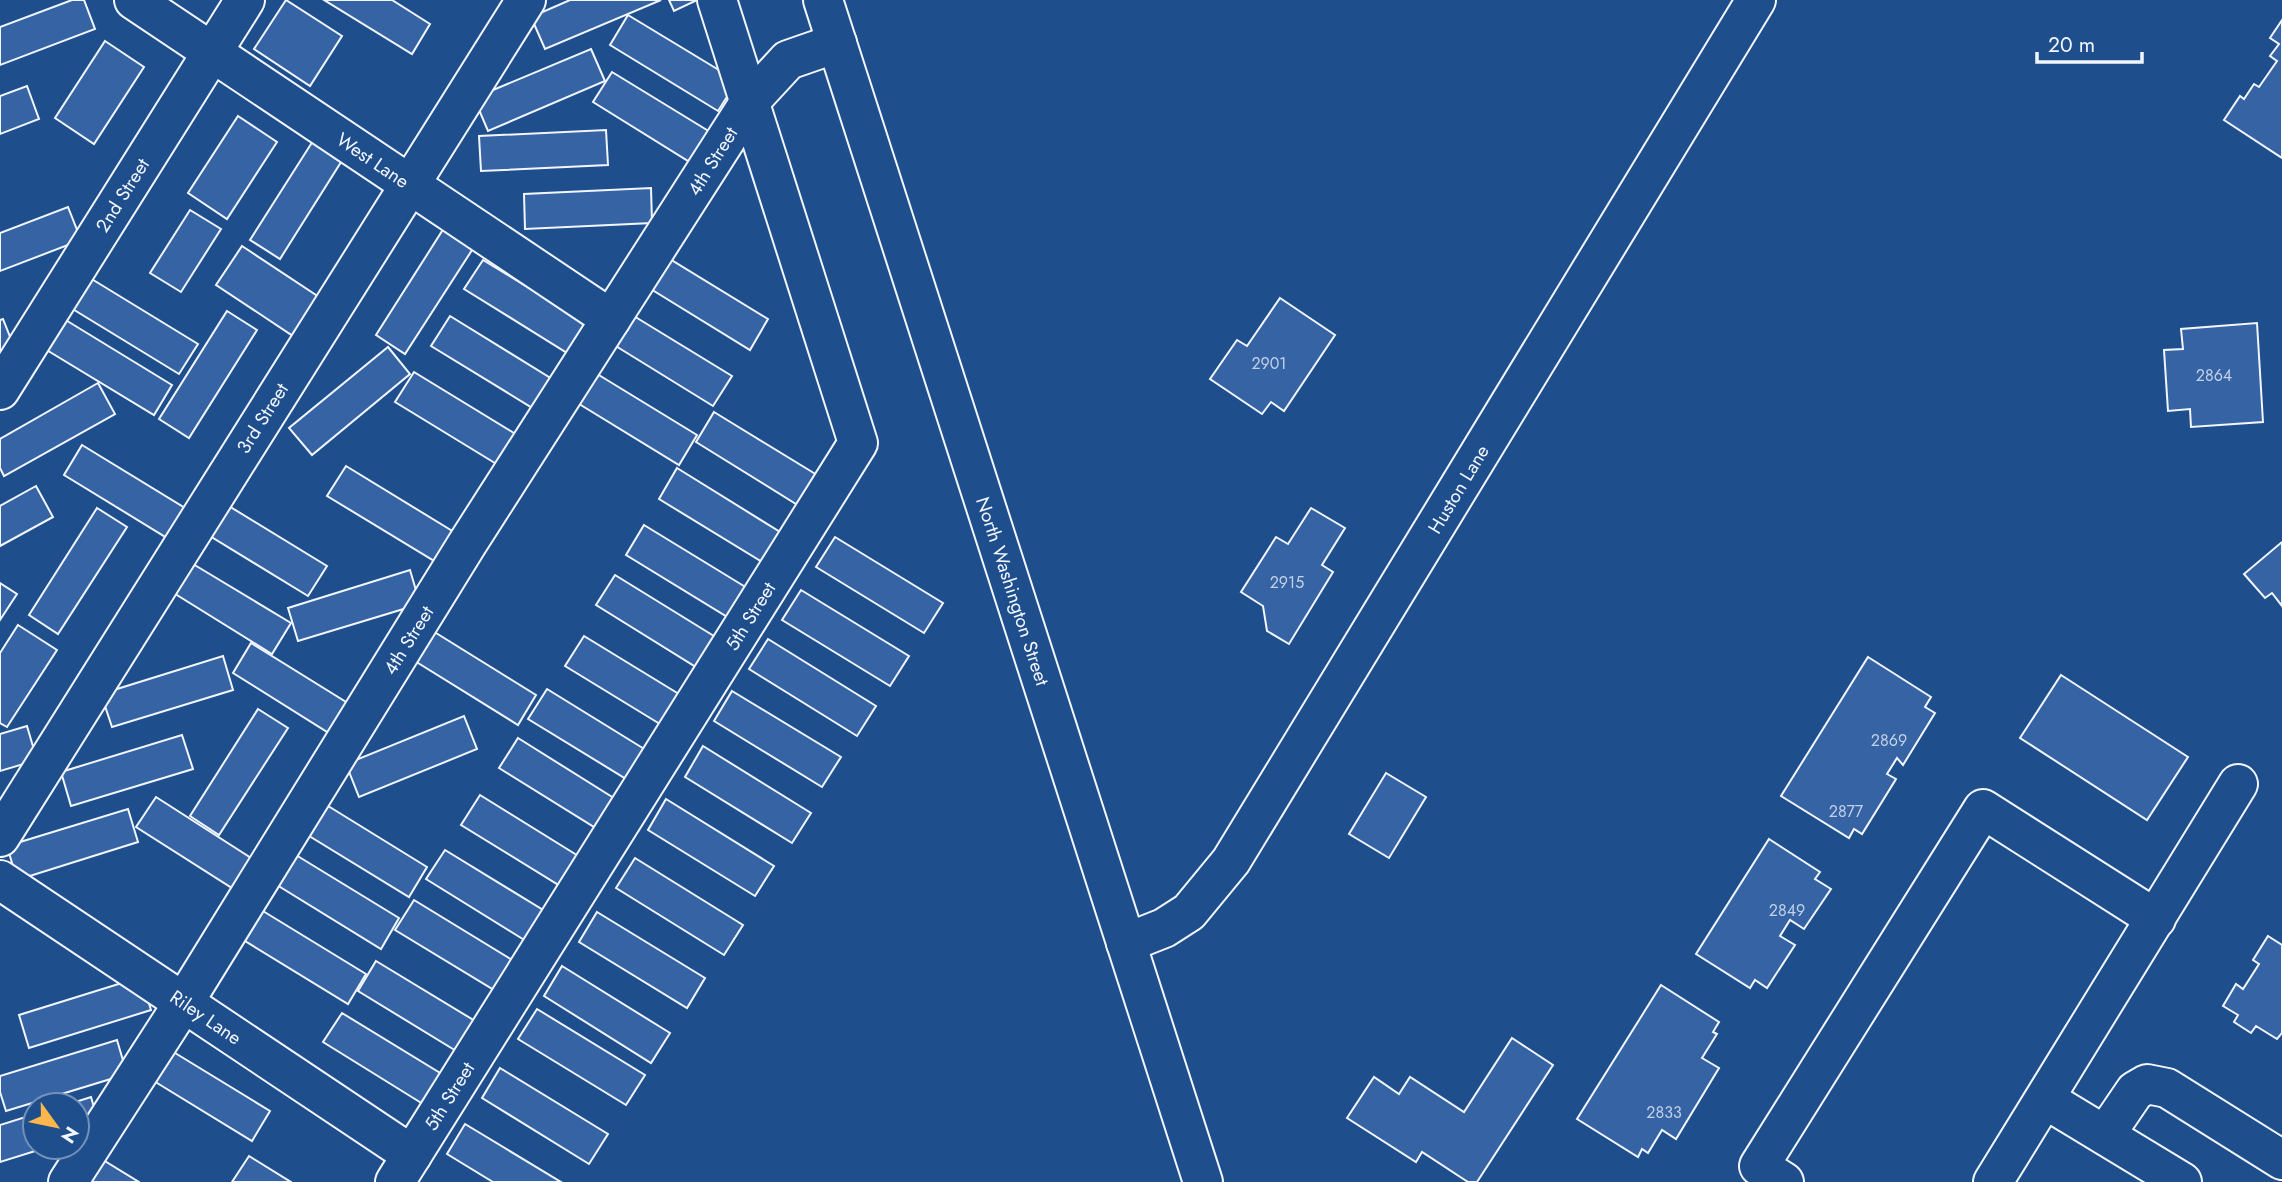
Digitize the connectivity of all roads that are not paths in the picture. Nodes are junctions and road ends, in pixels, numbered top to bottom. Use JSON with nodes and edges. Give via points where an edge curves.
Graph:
{"nodes":[{"id":1,"x":134,"y":0,"type":"edge"},
{"id":2,"x":245,"y":0,"type":"edge"},
{"id":3,"x":526,"y":0,"type":"edge"},
{"id":4,"x":717,"y":0,"type":"edge"},
{"id":5,"x":822,"y":0,"type":"edge"},
{"id":6,"x":1756,"y":0,"type":"edge"},
{"id":7,"x":837,"y":43,"type":"junction"},
{"id":8,"x":212,"y":52,"type":"junction"},
{"id":9,"x":751,"y":100,"type":"junction"},
{"id":10,"x":408,"y":183,"type":"junction"},
{"id":11,"x":611,"y":319,"type":"junction"},
{"id":12,"x":0,"y":390,"type":"edge"},
{"id":13,"x":2238,"y":784,"type":"dead end"},
{"id":14,"x":0,"y":837,"type":"edge"},
{"id":15,"x":0,"y":880,"type":"edge"},
{"id":16,"x":2156,"y":919,"type":"junction"},
{"id":17,"x":1126,"y":943,"type":"junction"},
{"id":18,"x":184,"y":1002,"type":"junction"},
{"id":19,"x":2045,"y":1099,"type":"junction"},
{"id":20,"x":2105,"y":1135,"type":"junction"},
{"id":21,"x":2282,"y":1160,"type":"edge"},
{"id":22,"x":404,"y":1168,"type":"edge"},
{"id":23,"x":68,"y":1182,"type":"edge"},
{"id":24,"x":1203,"y":1182,"type":"edge"},
{"id":25,"x":1784,"y":1182,"type":"edge"},
{"id":26,"x":1993,"y":1182,"type":"edge"},
{"id":27,"x":2182,"y":1182,"type":"edge"}],
"edges":[{"from":1,"to":8,"type":"main road","name":"West Lane"},
{"from":2,"to":8,"type":"main road","name":"2nd Street"},
{"from":3,"to":10,"type":"main road","name":"3rd Street"},
{"from":4,"to":9,"type":"main road","name":"5th Street"},
{"from":5,"to":7,"type":"main road","name":"North Washington Street"},
{"from":6,"to":17,"type":"main road","name":"Huston Lane","via":[[1231,861],[1189,912]]},
{"from":7,"to":9,"type":"main road","name":"4th Street","via":[[788,60]]},
{"from":7,"to":17,"type":"main road","name":"North Washington Street"},
{"from":8,"to":10,"type":"main road","name":"West Lane"},
{"from":8,"to":12,"type":"main road","name":"2nd Street"},
{"from":9,"to":11,"type":"main road","name":"4th Street"},
{"from":9,"to":22,"type":"main road","name":"5th Street","via":[[858,443]]},
{"from":10,"to":11,"type":"main road","name":"West Lane"},
{"from":10,"to":14,"type":"main road","name":"3rd Street"},
{"from":11,"to":18,"type":"main road","name":"4th Street"},
{"from":13,"to":16,"type":"main road"},
{"from":15,"to":18,"type":"main road","name":"Riley Lane"},
{"from":16,"to":19,"type":"main road"},
{"from":16,"to":25,"type":"main road","via":[[1983,809],[1759,1166]]},
{"from":17,"to":24,"type":"main road","name":"North Washington Street"},
{"from":18,"to":22,"type":"main road","name":"Riley Lane"},
{"from":18,"to":23,"type":"main road","name":"4th Street"},
{"from":19,"to":20,"type":"main road"},
{"from":19,"to":26,"type":"main road"},
{"from":20,"to":21,"type":"main road","via":[[2135,1091],[2147,1084],[2167,1088]]},
{"from":20,"to":27,"type":"main road"}]}
